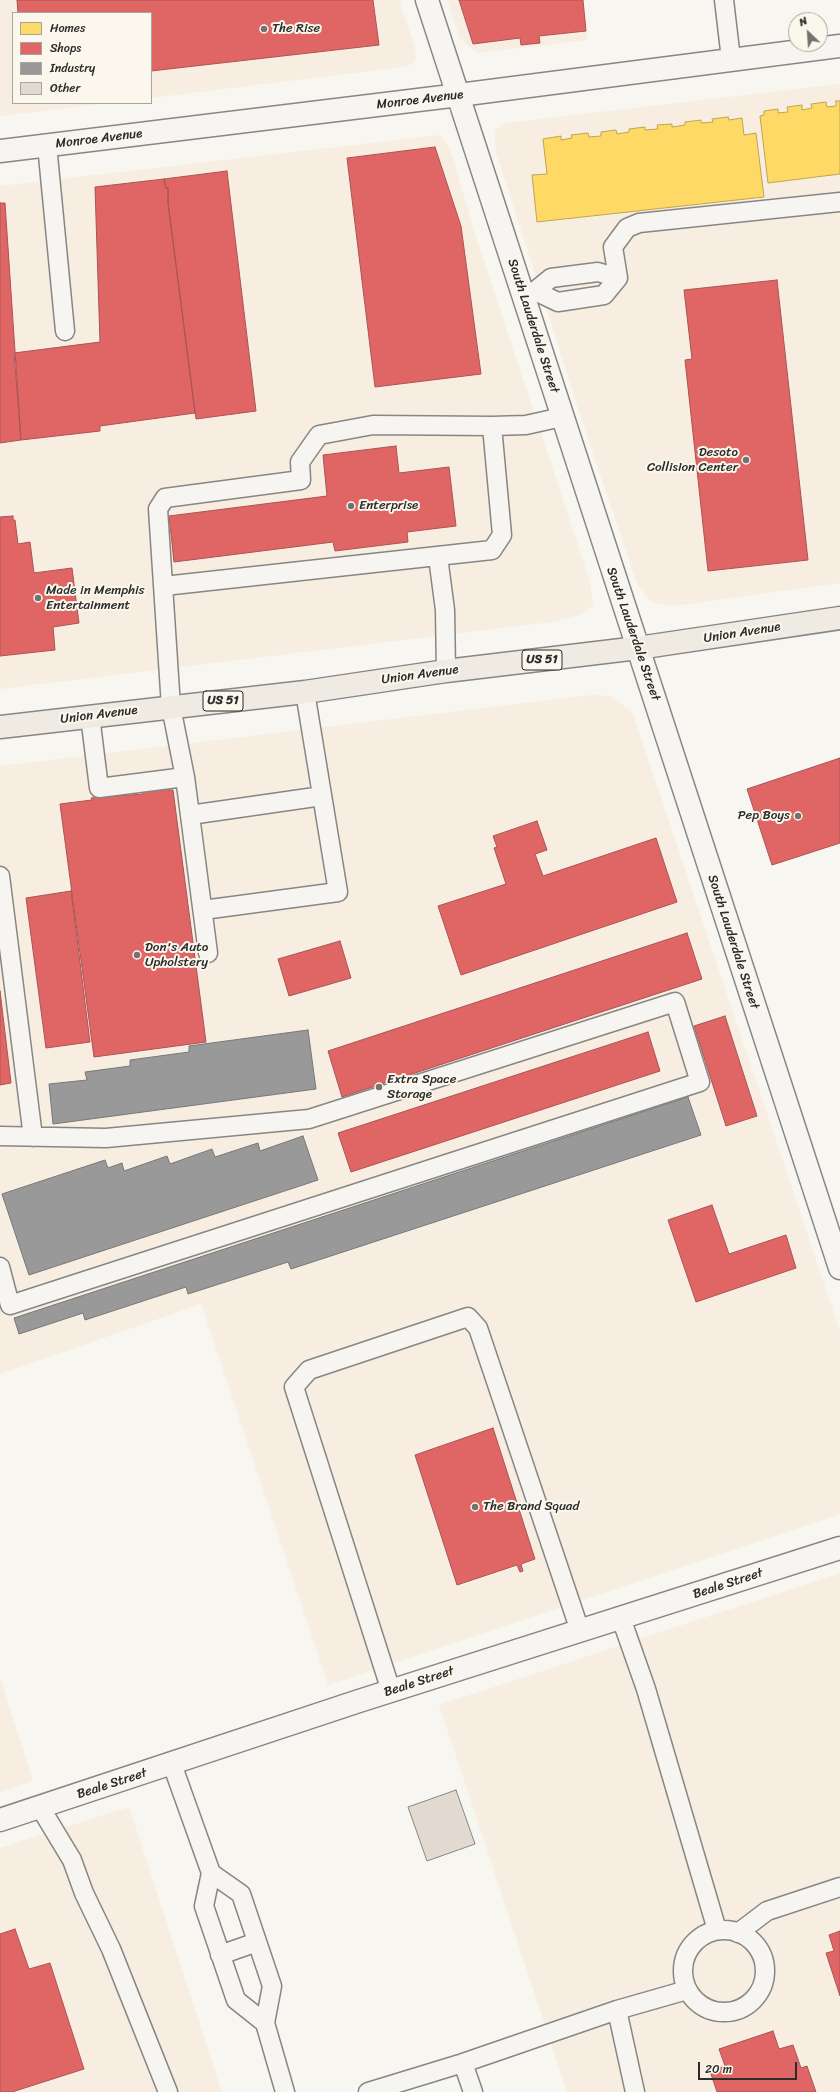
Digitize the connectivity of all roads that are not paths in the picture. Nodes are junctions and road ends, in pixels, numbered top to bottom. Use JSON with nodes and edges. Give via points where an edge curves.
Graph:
{"nodes":[{"id":1,"x":427,"y":0,"type":"edge"},
{"id":2,"x":724,"y":0,"type":"edge"},
{"id":3,"x":840,"y":46,"type":"edge"},
{"id":4,"x":731,"y":59,"type":"junction"},
{"id":5,"x":459,"y":95,"type":"junction"},
{"id":6,"x":47,"y":145,"type":"junction"},
{"id":7,"x":0,"y":151,"type":"edge"},
{"id":8,"x":840,"y":202,"type":"edge"},
{"id":9,"x":618,"y":278,"type":"junction"},
{"id":10,"x":528,"y":292,"type":"junction"},
{"id":11,"x":65,"y":331,"type":"dead end"},
{"id":12,"x":562,"y":418,"type":"junction"},
{"id":13,"x":492,"y":426,"type":"junction"},
{"id":14,"x":438,"y":557,"type":"junction"},
{"id":15,"x":164,"y":586,"type":"junction"},
{"id":16,"x":840,"y":618,"type":"edge"},
{"id":17,"x":638,"y":648,"type":"junction"},
{"id":18,"x":446,"y":672,"type":"junction"},
{"id":19,"x":305,"y":692,"type":"junction"},
{"id":20,"x":171,"y":707,"type":"junction"},
{"id":21,"x":90,"y":716,"type":"junction"},
{"id":22,"x":0,"y":727,"type":"edge"},
{"id":23,"x":185,"y":778,"type":"junction"},
{"id":24,"x":322,"y":796,"type":"junction"},
{"id":25,"x":190,"y":814,"type":"junction"},
{"id":26,"x":0,"y":876,"type":"edge"},
{"id":27,"x":203,"y":910,"type":"junction"},
{"id":28,"x":208,"y":953,"type":"dead end"},
{"id":29,"x":0,"y":1136,"type":"edge"},
{"id":30,"x":33,"y":1137,"type":"junction"},
{"id":31,"x":0,"y":1267,"type":"edge"},
{"id":32,"x":840,"y":1268,"type":"edge"},
{"id":33,"x":840,"y":1548,"type":"edge"},
{"id":34,"x":621,"y":1618,"type":"junction"},
{"id":35,"x":580,"y":1631,"type":"junction"},
{"id":36,"x":391,"y":1691,"type":"junction"},
{"id":37,"x":172,"y":1764,"type":"junction"},
{"id":38,"x":40,"y":1807,"type":"junction"},
{"id":39,"x":0,"y":1820,"type":"edge"},
{"id":40,"x":211,"y":1873,"type":"junction"},
{"id":41,"x":840,"y":1887,"type":"edge"},
{"id":42,"x":717,"y":1930,"type":"junction"},
{"id":43,"x":738,"y":1933,"type":"junction"},
{"id":44,"x":257,"y":1942,"type":"junction"},
{"id":45,"x":220,"y":1955,"type":"junction"},
{"id":46,"x":687,"y":1990,"type":"junction"},
{"id":47,"x":617,"y":2010,"type":"junction"},
{"id":48,"x":264,"y":2023,"type":"junction"},
{"id":49,"x":463,"y":2063,"type":"junction"},
{"id":50,"x":168,"y":2092,"type":"edge"},
{"id":51,"x":285,"y":2092,"type":"edge"},
{"id":52,"x":368,"y":2092,"type":"edge"},
{"id":53,"x":473,"y":2092,"type":"edge"},
{"id":54,"x":635,"y":2092,"type":"edge"}],
"edges":[{"from":1,"to":5,"type":"street","name":"South Lauderdale Street"},
{"from":2,"to":4,"type":"lane"},
{"from":3,"to":4,"type":"street","name":"Monroe Avenue"},
{"from":4,"to":5,"type":"street","name":"Monroe Avenue"},
{"from":5,"to":6,"type":"street","name":"Monroe Avenue"},
{"from":5,"to":10,"type":"street","name":"South Lauderdale Street"},
{"from":6,"to":7,"type":"street","name":"Monroe Avenue"},
{"from":6,"to":11,"type":"lane"},
{"from":8,"to":9,"type":"lane","via":[[639,223],[627,228],[614,247]]},
{"from":9,"to":10,"type":"lane","via":[[598,272],[551,278]]},
{"from":9,"to":10,"type":"lane","via":[[604,295],[558,302]]},
{"from":10,"to":12,"type":"street","name":"South Lauderdale Street"},
{"from":12,"to":13,"type":"lane","via":[[526,425]]},
{"from":12,"to":17,"type":"street","name":"South Lauderdale Street"},
{"from":13,"to":14,"type":"lane","via":[[502,535],[492,550]]},
{"from":13,"to":15,"type":"lane","via":[[373,425],[319,435],[300,462],[301,480],[165,498],[158,509]]},
{"from":14,"to":15,"type":"lane"},
{"from":14,"to":18,"type":"lane","via":[[445,610]]},
{"from":15,"to":20,"type":"lane"},
{"from":16,"to":17,"type":"main road","name":"Union Avenue","number":"US 51"},
{"from":17,"to":18,"type":"main road","name":"Union Avenue","number":"US 51"},
{"from":17,"to":32,"type":"street","name":"South Lauderdale Street"},
{"from":18,"to":19,"type":"main road","name":"Union Avenue","number":"US 51"},
{"from":19,"to":20,"type":"main road","name":"Union Avenue","number":"US 51"},
{"from":19,"to":24,"type":"lane"},
{"from":20,"to":21,"type":"main road","name":"Union Avenue","number":"US 51"},
{"from":20,"to":23,"type":"lane"},
{"from":21,"to":22,"type":"main road","name":"Union Avenue","number":"US 51"},
{"from":21,"to":23,"type":"lane","via":[[99,788]]},
{"from":23,"to":25,"type":"lane"},
{"from":24,"to":25,"type":"lane"},
{"from":24,"to":27,"type":"lane","via":[[338,892]]},
{"from":25,"to":27,"type":"lane"},
{"from":26,"to":30,"type":"lane"},
{"from":27,"to":28,"type":"lane"},
{"from":29,"to":30,"type":"lane"},
{"from":30,"to":31,"type":"lane","via":[[106,1138],[309,1119],[675,1002],[700,1082],[10,1305]]},
{"from":33,"to":34,"type":"street","name":"Beale Street"},
{"from":34,"to":35,"type":"street","name":"Beale Street"},
{"from":34,"to":42,"type":"lane","via":[[646,1689]]},
{"from":35,"to":36,"type":"street","name":"Beale Street"},
{"from":35,"to":36,"type":"lane","via":[[478,1328],[468,1317],[309,1370],[294,1387]]},
{"from":36,"to":37,"type":"street","name":"Beale Street"},
{"from":37,"to":38,"type":"street","name":"Beale Street"},
{"from":37,"to":40,"type":"lane"},
{"from":38,"to":39,"type":"street","name":"Beale Street"},
{"from":38,"to":50,"type":"lane","via":[[72,1860],[84,1893],[111,1949]]},
{"from":40,"to":44,"type":"lane","via":[[241,1894]]},
{"from":40,"to":45,"type":"lane","via":[[204,1906]]},
{"from":41,"to":43,"type":"lane","via":[[767,1911]]},
{"from":42,"to":43,"type":"lane"},
{"from":42,"to":46,"type":"lane","via":[[704,1935],[693,1944],[686,1956],[683,1970]]},
{"from":43,"to":46,"type":"lane","via":[[753,1942],[762,1952],[765,1965],[765,1979],[752,2001],[741,2009],[715,2011],[702,2006]]},
{"from":44,"to":45,"type":"lane"},
{"from":44,"to":48,"type":"lane","via":[[272,1986]]},
{"from":45,"to":48,"type":"lane","via":[[236,2000]]},
{"from":46,"to":47,"type":"lane"},
{"from":47,"to":49,"type":"lane"},
{"from":47,"to":54,"type":"lane"},
{"from":48,"to":51,"type":"lane"},
{"from":49,"to":52,"type":"lane"},
{"from":49,"to":53,"type":"lane"}]}
